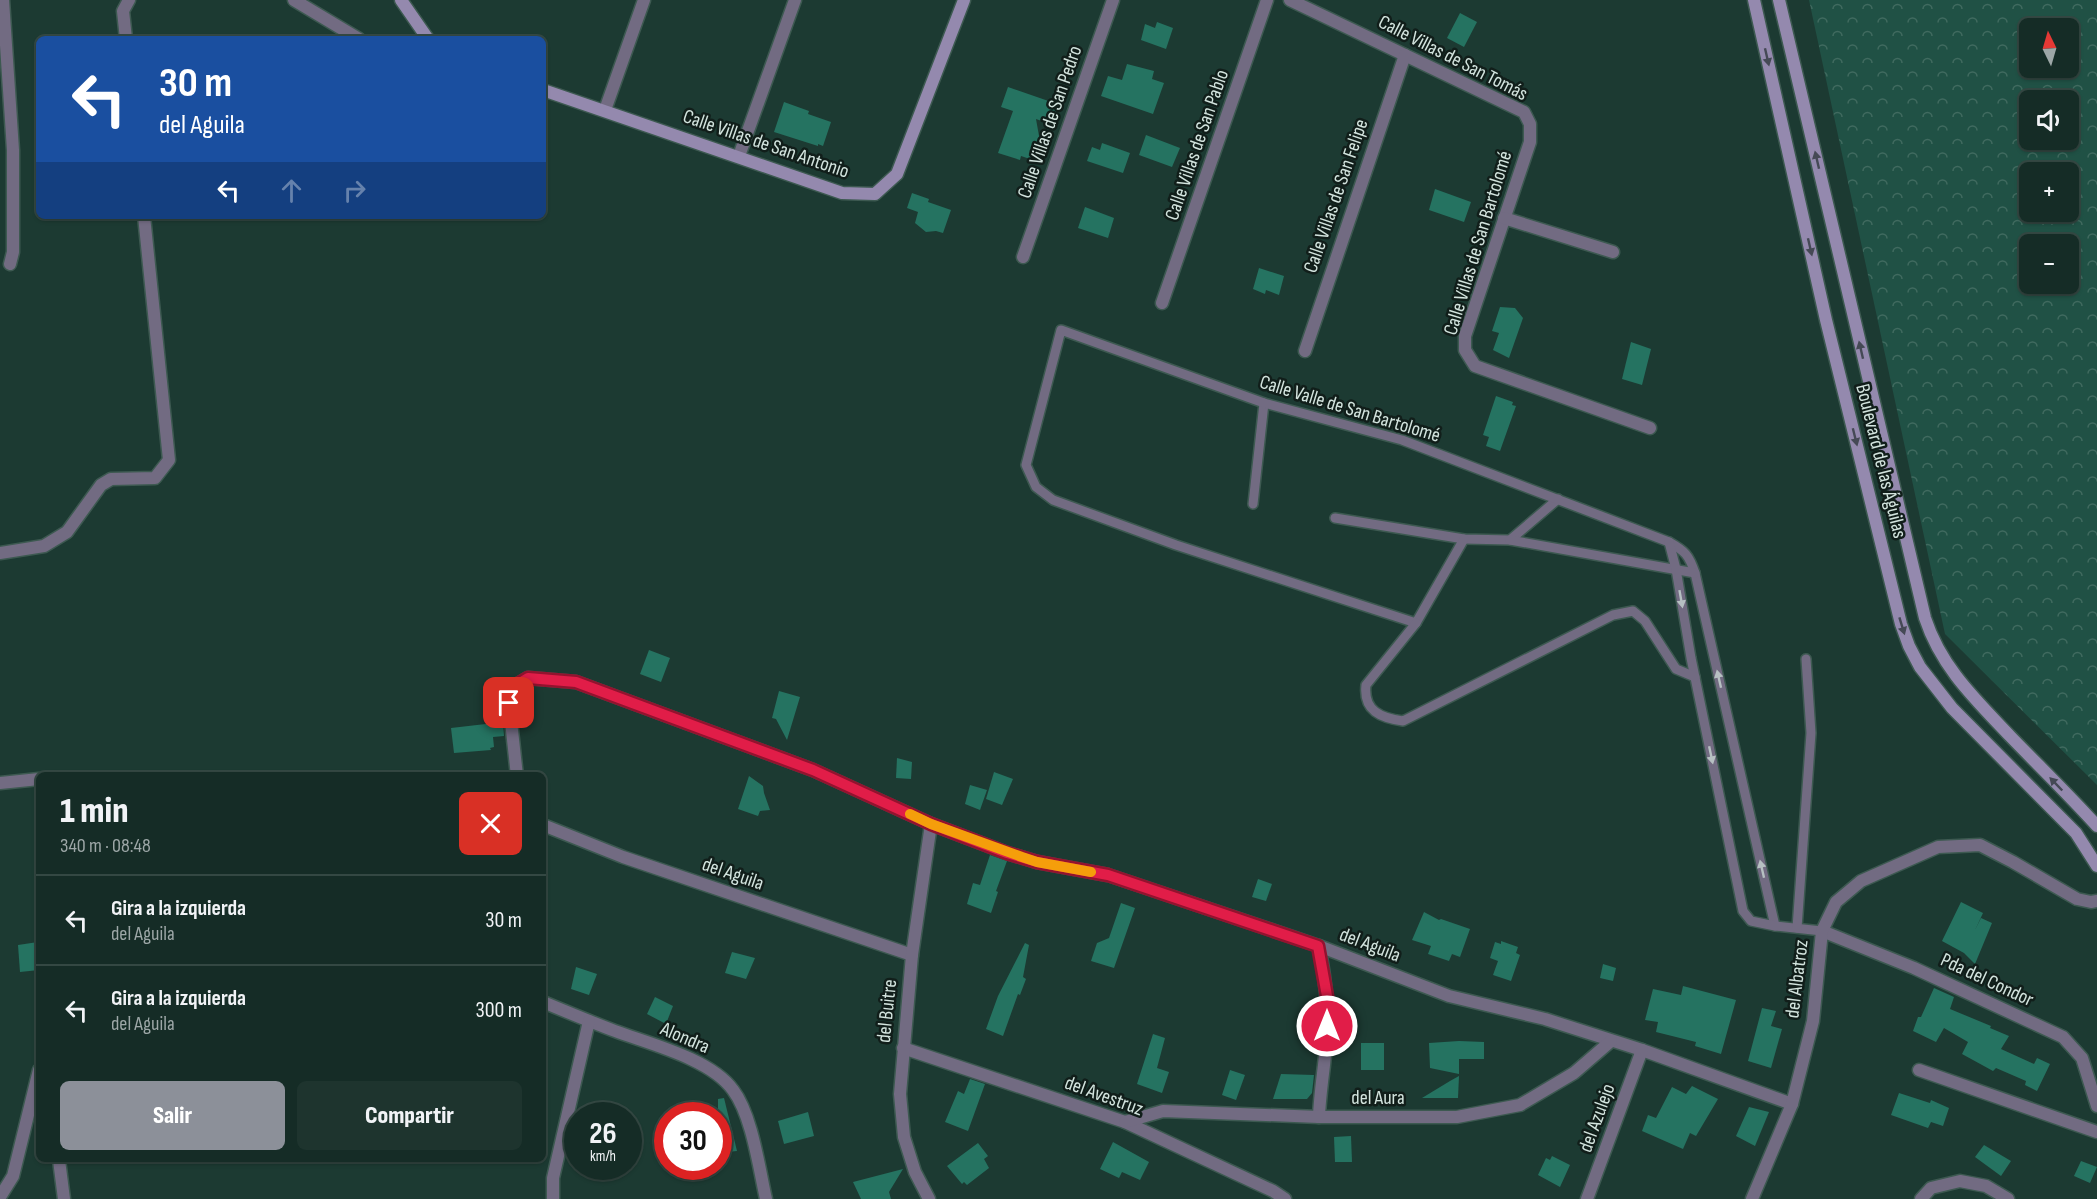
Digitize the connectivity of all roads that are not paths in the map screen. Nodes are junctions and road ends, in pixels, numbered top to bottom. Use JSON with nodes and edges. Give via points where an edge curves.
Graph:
{"nodes":[{"id":1,"x":3,"y":0,"type":"edge"},
{"id":2,"x":129,"y":0,"type":"edge"},
{"id":3,"x":294,"y":0,"type":"edge"},
{"id":4,"x":401,"y":0,"type":"edge"},
{"id":5,"x":644,"y":0,"type":"edge"},
{"id":6,"x":795,"y":0,"type":"edge"},
{"id":7,"x":964,"y":0,"type":"edge"},
{"id":8,"x":1113,"y":0,"type":"edge"},
{"id":9,"x":1268,"y":0,"type":"edge"},
{"id":10,"x":1290,"y":0,"type":"edge"},
{"id":11,"x":1754,"y":0,"type":"edge"},
{"id":12,"x":1779,"y":0,"type":"edge"},
{"id":13,"x":126,"y":36,"type":"edge"},
{"id":14,"x":354,"y":36,"type":"edge"},
{"id":15,"x":426,"y":36,"type":"edge"},
{"id":16,"x":1405,"y":55,"type":"junction"},
{"id":17,"x":546,"y":91,"type":"edge"},
{"id":18,"x":605,"y":110,"type":"junction"},
{"id":19,"x":1530,"y":124,"type":"joint"},
{"id":20,"x":739,"y":156,"type":"junction"},
{"id":21,"x":1504,"y":218,"type":"junction"},
{"id":22,"x":144,"y":219,"type":"edge"},
{"id":23,"x":1613,"y":252,"type":"dead end"},
{"id":24,"x":1023,"y":257,"type":"dead end"},
{"id":25,"x":10,"y":264,"type":"dead end"},
{"id":26,"x":1162,"y":303,"type":"dead end"},
{"id":27,"x":1305,"y":351,"type":"dead end"},
{"id":28,"x":1264,"y":403,"type":"junction"},
{"id":29,"x":1650,"y":428,"type":"dead end"},
{"id":30,"x":1558,"y":499,"type":"junction"},
{"id":31,"x":1253,"y":504,"type":"dead end"},
{"id":32,"x":1335,"y":518,"type":"dead end"},
{"id":33,"x":1464,"y":539,"type":"junction"},
{"id":34,"x":1510,"y":540,"type":"junction"},
{"id":35,"x":1669,"y":542,"type":"junction"},
{"id":36,"x":0,"y":553,"type":"edge"},
{"id":37,"x":1676,"y":569,"type":"junction"},
{"id":38,"x":1695,"y":573,"type":"junction"},
{"id":39,"x":1416,"y":623,"type":"junction"},
{"id":40,"x":1806,"y":659,"type":"dead end"},
{"id":41,"x":1695,"y":677,"type":"junction"},
{"id":42,"x":517,"y":772,"type":"edge"},
{"id":43,"x":36,"y":778,"type":"edge"},
{"id":44,"x":0,"y":783,"type":"edge"},
{"id":45,"x":931,"y":824,"type":"junction"},
{"id":46,"x":546,"y":826,"type":"edge"},
{"id":47,"x":2097,"y":826,"type":"edge"},
{"id":48,"x":2097,"y":866,"type":"edge"},
{"id":49,"x":2097,"y":901,"type":"edge"},
{"id":50,"x":1775,"y":927,"type":"junction"},
{"id":51,"x":1797,"y":928,"type":"junction"},
{"id":52,"x":1822,"y":932,"type":"junction"},
{"id":53,"x":1318,"y":946,"type":"junction"},
{"id":54,"x":912,"y":955,"type":"junction"},
{"id":55,"x":546,"y":1003,"type":"edge"},
{"id":56,"x":589,"y":1021,"type":"junction"},
{"id":57,"x":1611,"y":1041,"type":"junction"},
{"id":58,"x":903,"y":1048,"type":"junction"},
{"id":59,"x":1642,"y":1050,"type":"junction"},
{"id":60,"x":1919,"y":1070,"type":"dead end"},
{"id":61,"x":36,"y":1082,"type":"edge"},
{"id":62,"x":1792,"y":1104,"type":"junction"},
{"id":63,"x":2097,"y":1106,"type":"edge"},
{"id":64,"x":1319,"y":1117,"type":"junction"},
{"id":65,"x":1125,"y":1122,"type":"junction"},
{"id":66,"x":2097,"y":1132,"type":"edge"},
{"id":67,"x":59,"y":1162,"type":"edge"},
{"id":68,"x":0,"y":1197,"type":"edge"},
{"id":69,"x":64,"y":1199,"type":"edge"},
{"id":70,"x":553,"y":1199,"type":"edge"},
{"id":71,"x":766,"y":1199,"type":"edge"},
{"id":72,"x":928,"y":1199,"type":"edge"},
{"id":73,"x":1285,"y":1199,"type":"edge"},
{"id":74,"x":1587,"y":1199,"type":"edge"},
{"id":75,"x":1752,"y":1199,"type":"edge"},
{"id":76,"x":1921,"y":1199,"type":"edge"},
{"id":77,"x":2008,"y":1199,"type":"edge"}],
"edges":[{"from":1,"to":25,"type":"street","via":[[13,150]]},
{"from":2,"to":13,"type":"street","via":[[123,11]]},
{"from":3,"to":14,"type":"street"},
{"from":4,"to":15,"type":"main road"},
{"from":5,"to":18,"type":"street"},
{"from":6,"to":20,"type":"street"},
{"from":7,"to":20,"type":"main road","name":"Calle Villas de San Antonio","via":[[897,174],[875,194],[842,193]]},
{"from":8,"to":24,"type":"street","name":"Calle Villas de San Pedro"},
{"from":9,"to":26,"type":"street","name":"Calle Villas de San Pablo"},
{"from":10,"to":16,"type":"street","name":"Calle Villas de San Tomás"},
{"from":11,"to":48,"type":"main road","name":"Boulevard de las Águilas","one_way":true,"via":[[1826,320],[1909,646],[1952,708],[2076,833]]},
{"from":47,"to":12,"type":"main road","name":"Boulevard de las Águilas","one_way":true,"via":[[1971,695],[1941,657],[1932,638]]},
{"from":16,"to":19,"type":"street","name":"Calle Villas de San Tomás","via":[[1524,112]]},
{"from":16,"to":27,"type":"street","name":"Calle Villas de San Felipe"},
{"from":17,"to":18,"type":"main road","name":"Calle Villas de San Antonio"},
{"from":18,"to":20,"type":"main road","name":"Calle Villas de San Antonio"},
{"from":19,"to":21,"type":"street","name":"Calle Villas de San Bartolomé","via":[[1530,142]]},
{"from":21,"to":23,"type":"street"},
{"from":21,"to":29,"type":"street","name":"Calle Villas de San Bartolomé","via":[[1465,336],[1465,350],[1475,366]]},
{"from":22,"to":36,"type":"street","via":[[169,460],[155,478],[111,479],[101,484],[67,532],[44,546]]},
{"from":28,"to":30,"type":"lane","name":"Calle Valle de San Bartolomé","via":[[1402,440]]},
{"from":28,"to":31,"type":"lane"},
{"from":28,"to":39,"type":"lane","name":"Calle Valle de San Bartolomé","via":[[1061,330],[1026,465],[1036,487],[1053,500],[1176,545]]},
{"from":30,"to":34,"type":"lane"},
{"from":30,"to":35,"type":"lane","name":"Calle Valle de San Bartolomé"},
{"from":32,"to":33,"type":"lane"},
{"from":33,"to":34,"type":"lane"},
{"from":33,"to":39,"type":"lane"},
{"from":34,"to":37,"type":"lane"},
{"from":35,"to":37,"type":"lane"},
{"from":35,"to":38,"type":"lane","name":"Calle Valle de San Bartolomé","via":[[1690,558]]},
{"from":37,"to":38,"type":"lane"},
{"from":37,"to":41,"type":"lane","one_way":true},
{"from":50,"to":38,"type":"lane","one_way":true},
{"from":39,"to":41,"type":"lane","via":[[1366,685],[1364,696],[1369,706],[1386,719],[1403,721],[1613,615],[1633,611],[1646,621],[1676,669]]},
{"from":40,"to":51,"type":"lane","via":[[1811,733]]},
{"from":41,"to":50,"type":"lane","one_way":true,"via":[[1743,910],[1751,921]]},
{"from":42,"to":45,"type":"street","name":"del Aguila","via":[[509,703],[513,687],[528,678],[576,682],[813,770]]},
{"from":43,"to":44,"type":"street"},
{"from":45,"to":53,"type":"street","name":"del Aguila","via":[[1037,862],[1108,875]]},
{"from":45,"to":54,"type":"street","name":"del Buitre"},
{"from":46,"to":54,"type":"street","name":"del Aguila","via":[[623,857]]},
{"from":49,"to":52,"type":"street","name":"del Albatroz","via":[[2078,899],[1980,845],[1938,847],[1861,881],[1836,902]]},
{"from":50,"to":51,"type":"lane"},
{"from":51,"to":52,"type":"lane"},
{"from":52,"to":62,"type":"street","name":"del Albatroz","via":[[1813,1021]]},
{"from":52,"to":63,"type":"street","name":"Pda del Condor","via":[[1914,968],[2062,1037],[2082,1058]]},
{"from":53,"to":57,"type":"street","name":"del Aguila","via":[[1449,996],[1545,1019]]},
{"from":53,"to":64,"type":"street","via":[[1327,996]]},
{"from":54,"to":58,"type":"street","name":"del Buitre"},
{"from":55,"to":56,"type":"street","name":"Alondra"},
{"from":56,"to":70,"type":"street","via":[[553,1178]]},
{"from":56,"to":71,"type":"street","name":"Alondra","via":[[700,1062],[723,1078],[746,1114]]},
{"from":57,"to":59,"type":"street","name":"del Aguila"},
{"from":57,"to":64,"type":"street","name":"del Aura","via":[[1574,1073],[1520,1105],[1457,1117]]},
{"from":58,"to":65,"type":"street","name":"del Avestruz"},
{"from":58,"to":72,"type":"street","name":"del Buitre","via":[[900,1094],[904,1137]]},
{"from":59,"to":62,"type":"street","name":"del Aguila"},
{"from":59,"to":74,"type":"street","name":"del Azulejo"},
{"from":60,"to":66,"type":"street"},
{"from":61,"to":68,"type":"street","via":[[13,1176]]},
{"from":62,"to":75,"type":"street","name":"del Albatroz"},
{"from":64,"to":65,"type":"street","name":"del Aura","via":[[1162,1111]]},
{"from":65,"to":73,"type":"street","name":"del Avestruz"},
{"from":67,"to":69,"type":"street"},
{"from":76,"to":77,"type":"street","via":[[1932,1188],[1960,1182],[1986,1186]]}]}
